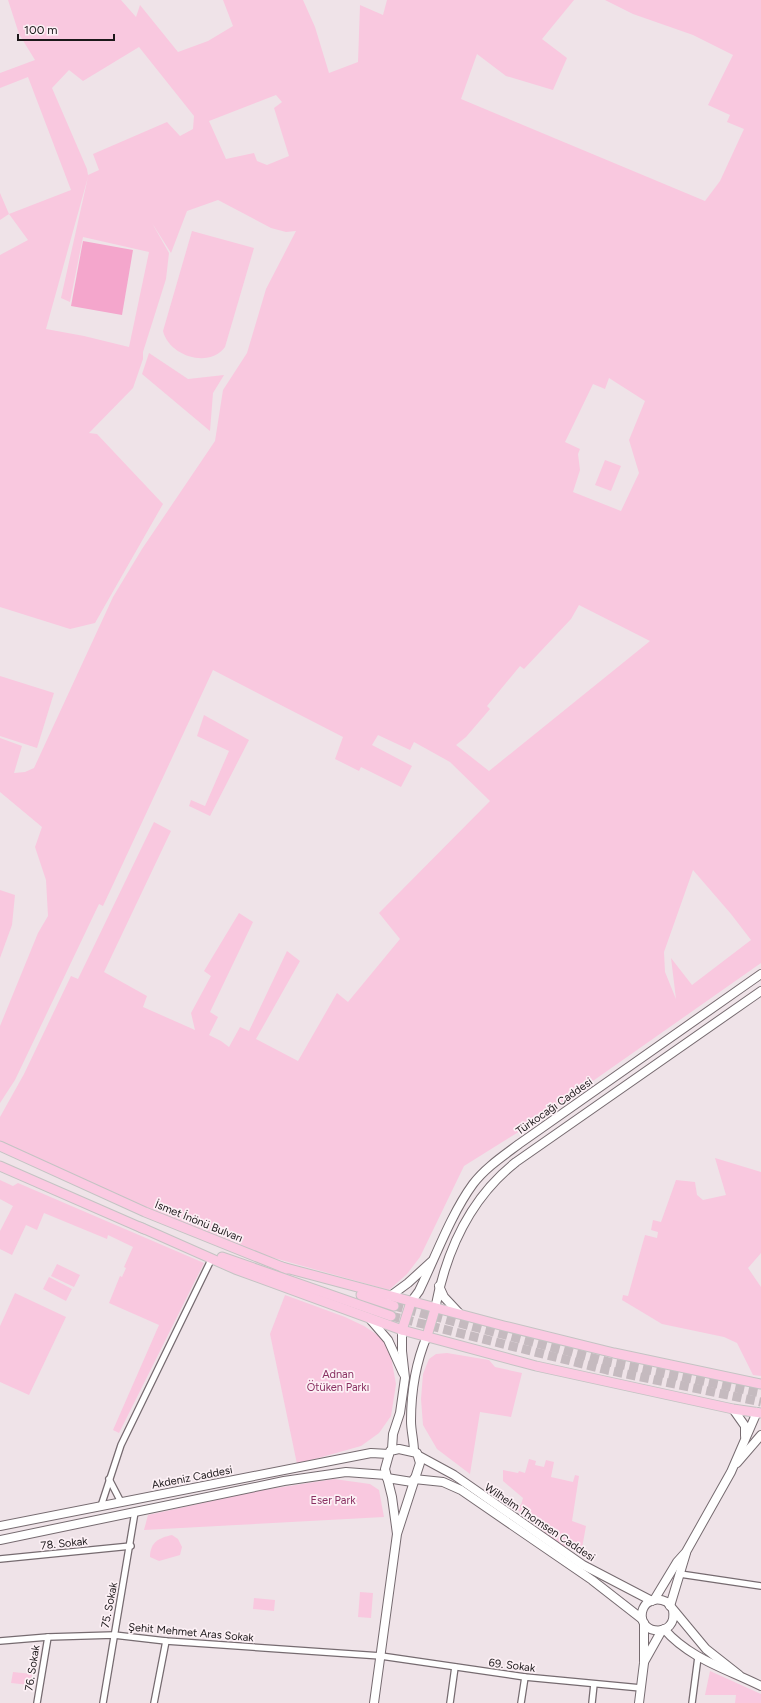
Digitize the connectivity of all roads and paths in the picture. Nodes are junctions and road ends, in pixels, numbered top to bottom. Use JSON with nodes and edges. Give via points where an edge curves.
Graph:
{"nodes":[{"id":1,"x":761,"y":974,"type":"edge"},
{"id":2,"x":761,"y":991,"type":"edge"},
{"id":3,"x":681,"y":1031,"type":"junction"},
{"id":4,"x":672,"y":1037,"type":"junction"},
{"id":5,"x":692,"y":1039,"type":"junction"},
{"id":6,"x":683,"y":1045,"type":"junction"},
{"id":7,"x":0,"y":1146,"type":"edge"},
{"id":8,"x":0,"y":1166,"type":"edge"},
{"id":9,"x":140,"y":1227,"type":"junction"},
{"id":10,"x":212,"y":1258,"type":"junction"},
{"id":11,"x":434,"y":1259,"type":"junction"},
{"id":12,"x":282,"y":1267,"type":"junction"},
{"id":13,"x":439,"y":1286,"type":"junction"},
{"id":14,"x":389,"y":1297,"type":"junction"},
{"id":15,"x":411,"y":1302,"type":"junction"},
{"id":16,"x":394,"y":1306,"type":"tunnel mouth"},
{"id":17,"x":435,"y":1309,"type":"junction"},
{"id":18,"x":391,"y":1316,"type":"tunnel mouth"},
{"id":19,"x":463,"y":1316,"type":"junction"},
{"id":20,"x":369,"y":1318,"type":"junction"},
{"id":21,"x":402,"y":1330,"type":"junction"},
{"id":22,"x":427,"y":1336,"type":"junction"},
{"id":23,"x":405,"y":1378,"type":"junction"},
{"id":24,"x":761,"y":1384,"type":"edge"},
{"id":25,"x":733,"y":1409,"type":"junction"},
{"id":26,"x":760,"y":1411,"type":"edge"},
{"id":27,"x":761,"y":1435,"type":"edge"},
{"id":28,"x":745,"y":1438,"type":"junction"},
{"id":29,"x":390,"y":1452,"type":"junction"},
{"id":30,"x":416,"y":1454,"type":"junction"},
{"id":31,"x":731,"y":1472,"type":"junction"},
{"id":32,"x":386,"y":1476,"type":"junction"},
{"id":33,"x":108,"y":1479,"type":"junction"},
{"id":34,"x":413,"y":1481,"type":"junction"},
{"id":35,"x":121,"y":1502,"type":"junction"},
{"id":36,"x":101,"y":1506,"type":"junction"},
{"id":37,"x":135,"y":1512,"type":"junction"},
{"id":38,"x":0,"y":1526,"type":"edge"},
{"id":39,"x":397,"y":1534,"type":"junction"},
{"id":40,"x":0,"y":1540,"type":"edge"},
{"id":41,"x":131,"y":1546,"type":"junction"},
{"id":42,"x":686,"y":1552,"type":"junction"},
{"id":43,"x":0,"y":1559,"type":"edge"},
{"id":44,"x":680,"y":1574,"type":"junction"},
{"id":45,"x":761,"y":1586,"type":"edge"},
{"id":46,"x":653,"y":1600,"type":"junction"},
{"id":47,"x":671,"y":1608,"type":"junction"},
{"id":48,"x":643,"y":1621,"type":"junction"},
{"id":49,"x":663,"y":1630,"type":"junction"},
{"id":50,"x":114,"y":1635,"type":"junction"},
{"id":51,"x":48,"y":1637,"type":"junction"},
{"id":52,"x":0,"y":1641,"type":"edge"},
{"id":53,"x":166,"y":1641,"type":"junction"},
{"id":54,"x":381,"y":1656,"type":"junction"},
{"id":55,"x":698,"y":1656,"type":"junction"},
{"id":56,"x":644,"y":1663,"type":"junction"},
{"id":57,"x":455,"y":1667,"type":"junction"},
{"id":58,"x":739,"y":1675,"type":"junction"},
{"id":59,"x":525,"y":1677,"type":"junction"},
{"id":60,"x":594,"y":1684,"type":"junction"},
{"id":61,"x":761,"y":1686,"type":"edge"},
{"id":62,"x":641,"y":1688,"type":"junction"},
{"id":63,"x":37,"y":1703,"type":"edge"},
{"id":64,"x":103,"y":1703,"type":"edge"},
{"id":65,"x":154,"y":1703,"type":"edge"},
{"id":66,"x":374,"y":1703,"type":"edge"},
{"id":67,"x":450,"y":1703,"type":"edge"},
{"id":68,"x":522,"y":1703,"type":"edge"},
{"id":69,"x":592,"y":1703,"type":"edge"},
{"id":70,"x":639,"y":1703,"type":"edge"},
{"id":71,"x":692,"y":1703,"type":"edge"}],
"edges":[{"from":1,"to":3,"type":"main road","name":"Türkocağı Caddesi"},
{"from":2,"to":5,"type":"main road"},
{"from":3,"to":4,"type":"main road","name":"Türkocağı Caddesi"},
{"from":3,"to":5,"type":"main road"},
{"from":4,"to":6,"type":"main road"},
{"from":4,"to":11,"type":"main road","name":"Türkocağı Caddesi","via":[[519,1144],[485,1171],[462,1200]]},
{"from":5,"to":6,"type":"main road"},
{"from":6,"to":13,"type":"main road","via":[[516,1162],[492,1183],[461,1230]]},
{"from":7,"to":12,"type":"main road","name":"İsmet İnönü Bulvarı","via":[[145,1212]]},
{"from":8,"to":9,"type":"main road"},
{"from":9,"to":10,"type":"main road"},
{"from":9,"to":18,"type":"main road","via":[[274,1277]]},
{"from":10,"to":20,"type":"main road","via":[[256,1278]]},
{"from":10,"to":33,"type":"street","via":[[130,1425]]},
{"from":11,"to":14,"type":"main road"},
{"from":11,"to":15,"type":"main road","name":"Türkocağı Caddesi"},
{"from":12,"to":14,"type":"main road"},
{"from":12,"to":16,"type":"main road","name":"İsmet İnönü Bulvarı"},
{"from":13,"to":17,"type":"main road"},
{"from":13,"to":19,"type":"main road","via":[[448,1303]]},
{"from":14,"to":15,"type":"main road"},
{"from":15,"to":17,"type":"main road"},
{"from":15,"to":21,"type":"main road"},
{"from":17,"to":19,"type":"main road"},
{"from":17,"to":22,"type":"main road"},
{"from":19,"to":24,"type":"main road","via":[[614,1353]]},
{"from":20,"to":21,"type":"main road"},
{"from":20,"to":23,"type":"main road","via":[[388,1340]]},
{"from":21,"to":22,"type":"main road"},
{"from":21,"to":23,"type":"main road"},
{"from":22,"to":25,"type":"main road","via":[[536,1366]]},
{"from":22,"to":30,"type":"main road","via":[[420,1354],[414,1388],[411,1422]]},
{"from":23,"to":29,"type":"main road","via":[[400,1413]]},
{"from":25,"to":26,"type":"main road"},
{"from":25,"to":28,"type":"main road","via":[[745,1426]]},
{"from":26,"to":28,"type":"main road"},
{"from":27,"to":31,"type":"main road"},
{"from":28,"to":31,"type":"main road"},
{"from":29,"to":30,"type":"main road","name":"Akdeniz Caddesi"},
{"from":29,"to":32,"type":"main road","via":[[385,1469]]},
{"from":29,"to":35,"type":"main road","name":"Akdeniz Caddesi","via":[[368,1453]]},
{"from":30,"to":34,"type":"main road","via":[[420,1464]]},
{"from":30,"to":46,"type":"main road","name":"Wilhelm Thomsen Caddesi","via":[[454,1475],[582,1565]]},
{"from":31,"to":42,"type":"main road"},
{"from":32,"to":34,"type":"main road","name":"Akdeniz Caddesi"},
{"from":32,"to":37,"type":"main road","name":"Akdeniz Caddesi","via":[[329,1473]]},
{"from":32,"to":39,"type":"main road"},
{"from":33,"to":35,"type":"street"},
{"from":33,"to":36,"type":"street"},
{"from":34,"to":39,"type":"main road"},
{"from":34,"to":48,"type":"main road","name":"Wilhelm Thomsen Caddesi","via":[[442,1482],[461,1490],[592,1580]]},
{"from":35,"to":36,"type":"main road","name":"Akdeniz Caddesi"},
{"from":36,"to":38,"type":"main road","name":"Akdeniz Caddesi"},
{"from":37,"to":40,"type":"main road","name":"Akdeniz Caddesi"},
{"from":37,"to":41,"type":"street","name":"75. Sokak"},
{"from":39,"to":54,"type":"main road"},
{"from":41,"to":43,"type":"street","name":"78. Sokak"},
{"from":41,"to":50,"type":"street","name":"75. Sokak"},
{"from":42,"to":44,"type":"main road"},
{"from":42,"to":46,"type":"main road"},
{"from":44,"to":45,"type":"street"},
{"from":44,"to":47,"type":"main road"},
{"from":46,"to":47,"type":"main road","via":[[663,1600]]},
{"from":46,"to":48,"type":"main road","via":[[643,1609]]},
{"from":47,"to":49,"type":"main road","via":[[673,1620]]},
{"from":47,"to":58,"type":"main road","via":[[706,1649]]},
{"from":48,"to":49,"type":"main road","via":[[652,1630]]},
{"from":48,"to":56,"type":"main road"},
{"from":49,"to":55,"type":"main road","via":[[675,1642]]},
{"from":49,"to":56,"type":"main road"},
{"from":50,"to":51,"type":"street","name":"Şehit Mehmet Aras Sokak"},
{"from":50,"to":53,"type":"street","name":"Şehit Mehmet Aras Sokak"},
{"from":50,"to":64,"type":"street","name":"75. Sokak"},
{"from":51,"to":52,"type":"street","name":"Şehit Mehmet Aras Sokak"},
{"from":51,"to":63,"type":"street","name":"76. Sokak"},
{"from":53,"to":54,"type":"street","name":"Şehit Mehmet Aras Sokak"},
{"from":53,"to":65,"type":"street"},
{"from":54,"to":57,"type":"street","name":"69. Sokak"},
{"from":54,"to":66,"type":"main road"},
{"from":55,"to":58,"type":"main road","via":[[721,1669]]},
{"from":55,"to":71,"type":"street"},
{"from":56,"to":62,"type":"main road"},
{"from":57,"to":59,"type":"street","name":"69. Sokak"},
{"from":57,"to":67,"type":"street"},
{"from":58,"to":61,"type":"main road"},
{"from":59,"to":60,"type":"street","name":"69. Sokak"},
{"from":59,"to":68,"type":"street"},
{"from":60,"to":62,"type":"street","name":"69. Sokak"},
{"from":60,"to":69,"type":"street"},
{"from":62,"to":70,"type":"main road"}]}
